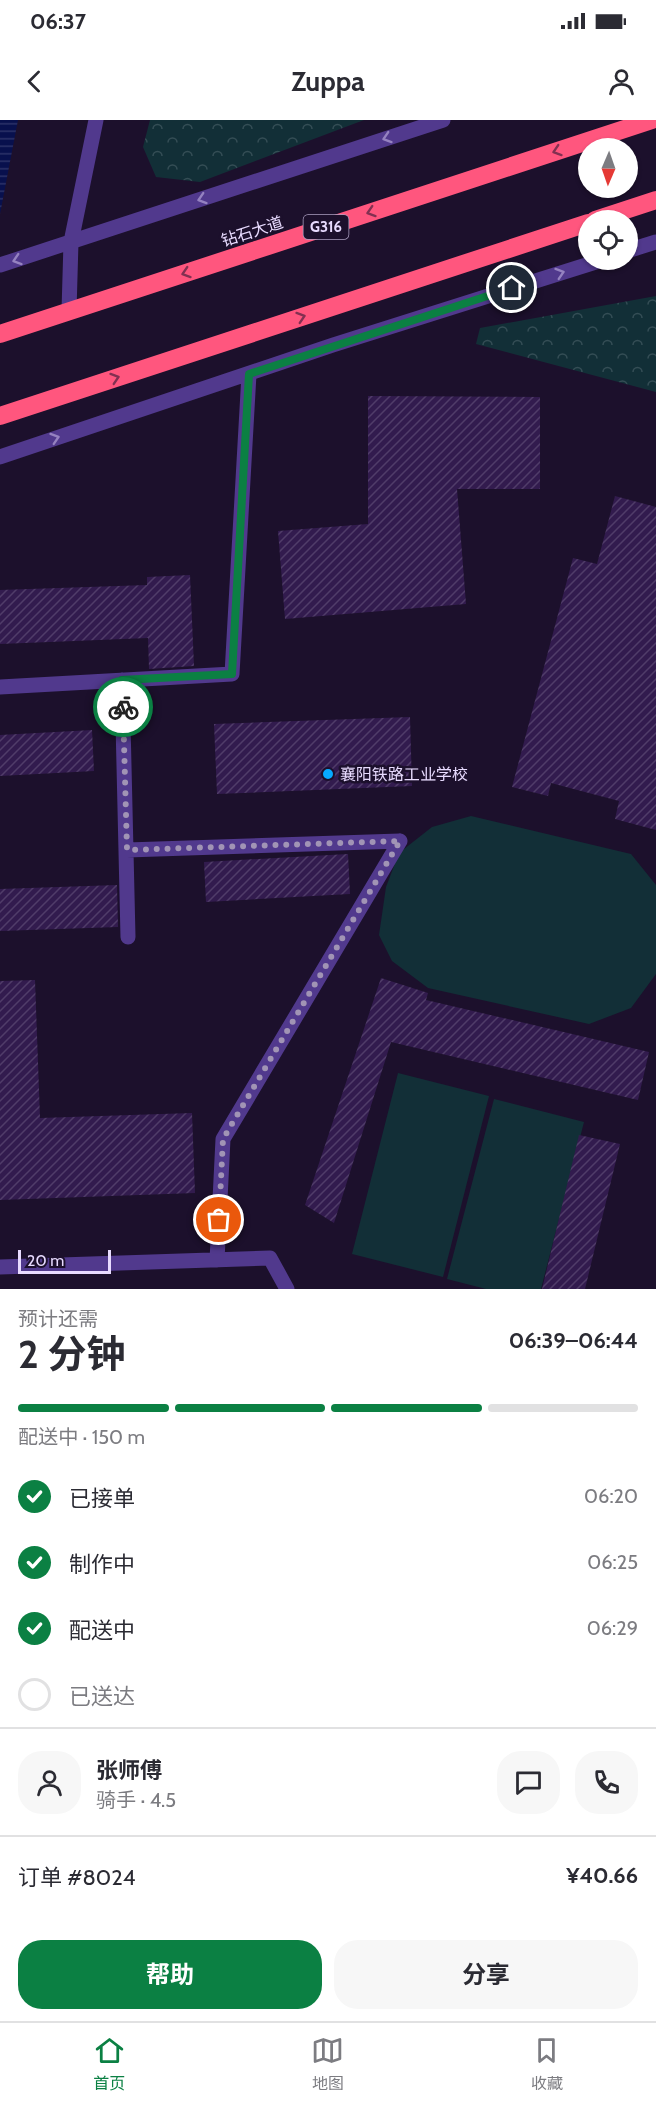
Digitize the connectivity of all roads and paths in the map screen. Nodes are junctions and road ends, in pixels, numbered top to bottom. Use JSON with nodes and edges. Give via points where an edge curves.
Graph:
{"nodes":[{"id":1,"x":96,"y":120,"type":"edge"},
{"id":2,"x":443,"y":120,"type":"edge"},
{"id":3,"x":652,"y":120,"type":"edge"},
{"id":4,"x":656,"y":200,"type":"edge"},
{"id":5,"x":626,"y":210,"type":"edge"},
{"id":6,"x":578,"y":226,"type":"edge"},
{"id":7,"x":71,"y":242,"type":"junction"},
{"id":8,"x":656,"y":242,"type":"edge"},
{"id":9,"x":638,"y":248,"type":"edge"},
{"id":10,"x":0,"y":265,"type":"edge"},
{"id":11,"x":578,"y":268,"type":"edge"},
{"id":12,"x":69,"y":311,"type":"junction"},
{"id":13,"x":0,"y":334,"type":"edge"},
{"id":14,"x":249,"y":374,"type":"junction"},
{"id":15,"x":0,"y":416,"type":"edge"},
{"id":16,"x":0,"y":457,"type":"edge"},
{"id":17,"x":122,"y":680,"type":"junction"},
{"id":18,"x":0,"y":687,"type":"edge"},
{"id":19,"x":127,"y":850,"type":"junction"},
{"id":20,"x":128,"y":937,"type":"dead end"},
{"id":21,"x":217,"y":1260,"type":"junction"},
{"id":22,"x":0,"y":1267,"type":"edge"},
{"id":23,"x":287,"y":1289,"type":"edge"}],
"edges":[{"from":1,"to":7,"type":"street"},
{"from":2,"to":7,"type":"street","one_way":true},
{"from":3,"to":12,"type":"highway","name":"钻石大道","number":"G316","one_way":true},
{"from":4,"to":5,"type":"highway"},
{"from":15,"to":6,"type":"highway","one_way":true},
{"from":7,"to":10,"type":"street","one_way":true},
{"from":7,"to":12,"type":"street"},
{"from":8,"to":9,"type":"street"},
{"from":14,"to":11,"type":"street","one_way":true},
{"from":12,"to":13,"type":"highway","name":"钻石大道","number":"G316"},
{"from":16,"to":14,"type":"street","one_way":true},
{"from":14,"to":17,"type":"street","via":[[232,674]]},
{"from":17,"to":18,"type":"street"},
{"from":17,"to":19,"type":"street"},
{"from":19,"to":20,"type":"street"},
{"from":19,"to":21,"type":"street","via":[[400,841],[223,1139]]},
{"from":21,"to":22,"type":"street"},
{"from":21,"to":23,"type":"street","via":[[270,1258]]}]}
